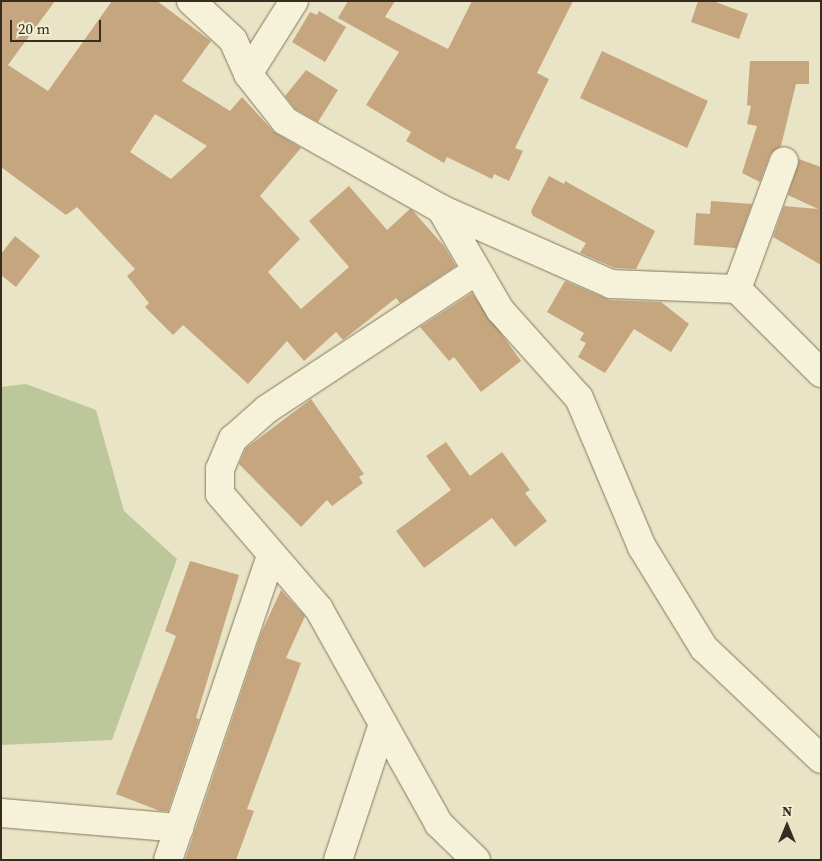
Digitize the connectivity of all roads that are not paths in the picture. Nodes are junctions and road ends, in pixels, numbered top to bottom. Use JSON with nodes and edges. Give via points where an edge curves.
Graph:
{"nodes":[{"id":1,"x":191,"y":1,"type":"edge"},
{"id":2,"x":294,"y":1,"type":"edge"},
{"id":3,"x":248,"y":74,"type":"junction"},
{"id":4,"x":784,"y":161,"type":"dead end"},
{"id":5,"x":441,"y":209,"type":"junction"},
{"id":6,"x":476,"y":271,"type":"junction"},
{"id":7,"x":737,"y":289,"type":"junction"},
{"id":8,"x":821,"y":372,"type":"edge"},
{"id":9,"x":271,"y":556,"type":"junction"},
{"id":10,"x":383,"y":724,"type":"junction"},
{"id":11,"x":821,"y":759,"type":"edge"},
{"id":12,"x":1,"y":813,"type":"edge"},
{"id":13,"x":179,"y":828,"type":"junction"},
{"id":14,"x":168,"y":860,"type":"edge"},
{"id":15,"x":338,"y":860,"type":"edge"},
{"id":16,"x":476,"y":860,"type":"edge"}],
"edges":[{"from":1,"to":3,"type":"street","via":[[233,40]]},
{"from":2,"to":3,"type":"street"},
{"from":3,"to":5,"type":"street","via":[[286,121]]},
{"from":4,"to":7,"type":"street"},
{"from":5,"to":6,"type":"street"},
{"from":5,"to":7,"type":"street","via":[[611,284]]},
{"from":6,"to":9,"type":"street","via":[[267,409],[233,439],[220,469],[220,494],[257,533]]},
{"from":6,"to":11,"type":"street","via":[[500,310],[579,398],[642,547],[704,648]]},
{"from":7,"to":8,"type":"street"},
{"from":9,"to":10,"type":"street","via":[[319,609]]},
{"from":9,"to":13,"type":"street"},
{"from":10,"to":15,"type":"street"},
{"from":10,"to":16,"type":"street","via":[[439,824]]},
{"from":12,"to":13,"type":"street"},
{"from":13,"to":14,"type":"street"}]}
